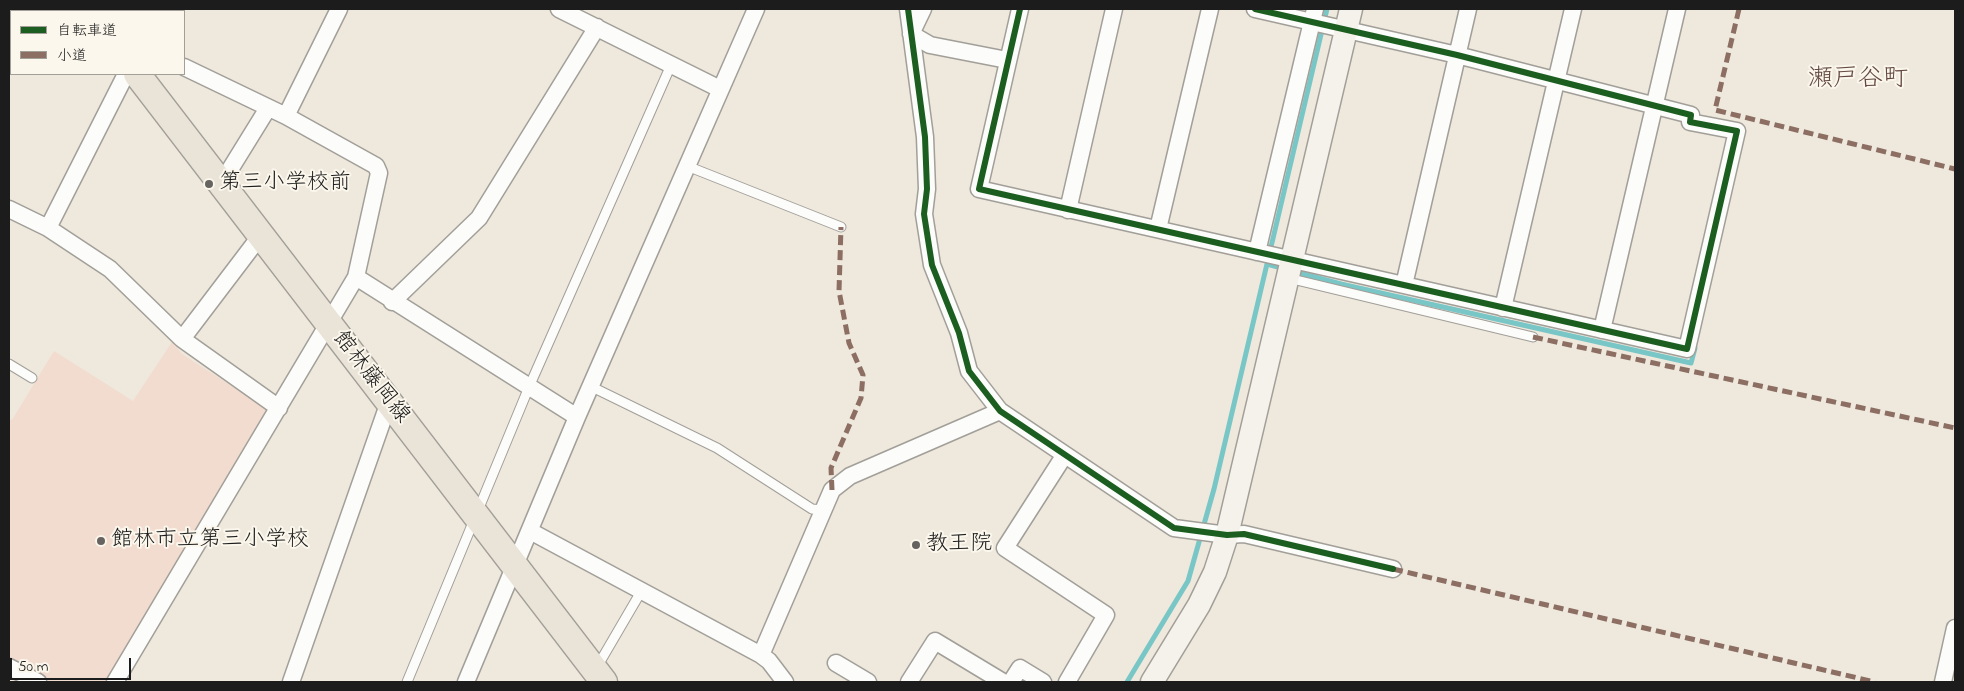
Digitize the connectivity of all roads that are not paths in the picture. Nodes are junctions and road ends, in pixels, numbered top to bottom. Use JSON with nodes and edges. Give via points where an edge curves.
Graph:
{"nodes":[{"id":1,"x":339,"y":9,"type":"edge"},
{"id":2,"x":559,"y":9,"type":"edge"},
{"id":3,"x":756,"y":9,"type":"edge"},
{"id":4,"x":908,"y":9,"type":"edge"},
{"id":5,"x":924,"y":9,"type":"edge"},
{"id":6,"x":1020,"y":9,"type":"edge"},
{"id":7,"x":1114,"y":9,"type":"edge"},
{"id":8,"x":1210,"y":9,"type":"edge"},
{"id":9,"x":1255,"y":9,"type":"edge"},
{"id":10,"x":1468,"y":9,"type":"edge"},
{"id":11,"x":1573,"y":9,"type":"edge"},
{"id":12,"x":1677,"y":9,"type":"edge"},
{"id":13,"x":1313,"y":15,"type":"edge"},
{"id":14,"x":1349,"y":19,"type":"edge"},
{"id":15,"x":596,"y":27,"type":"junction"},
{"id":16,"x":911,"y":34,"type":"junction"},
{"id":17,"x":1457,"y":55,"type":"junction"},
{"id":18,"x":1008,"y":60,"type":"junction"},
{"id":19,"x":671,"y":65,"type":"junction"},
{"id":20,"x":185,"y":67,"type":"edge"},
{"id":21,"x":125,"y":75,"type":"edge"},
{"id":22,"x":138,"y":75,"type":"edge"},
{"id":23,"x":1556,"y":80,"type":"junction"},
{"id":24,"x":720,"y":89,"type":"junction"},
{"id":25,"x":1655,"y":105,"type":"junction"},
{"id":26,"x":268,"y":108,"type":"junction"},
{"id":27,"x":286,"y":116,"type":"junction"},
{"id":28,"x":687,"y":166,"type":"junction"},
{"id":29,"x":222,"y":184,"type":"junction"},
{"id":30,"x":9,"y":209,"type":"edge"},
{"id":31,"x":1068,"y":210,"type":"junction"},
{"id":32,"x":841,"y":227,"type":"dead end"},
{"id":33,"x":48,"y":228,"type":"junction"},
{"id":34,"x":1158,"y":230,"type":"junction"},
{"id":35,"x":261,"y":235,"type":"junction"},
{"id":36,"x":1257,"y":252,"type":"junction"},
{"id":37,"x":1290,"y":269,"type":"junction"},
{"id":38,"x":356,"y":277,"type":"junction"},
{"id":39,"x":1404,"y":285,"type":"junction"},
{"id":40,"x":392,"y":302,"type":"junction"},
{"id":41,"x":1503,"y":308,"type":"junction"},
{"id":42,"x":328,"y":324,"type":"junction"},
{"id":43,"x":1602,"y":330,"type":"junction"},
{"id":44,"x":1533,"y":337,"type":"dead end"},
{"id":45,"x":182,"y":339,"type":"junction"},
{"id":46,"x":9,"y":364,"type":"edge"},
{"id":47,"x":32,"y":378,"type":"dead end"},
{"id":48,"x":590,"y":386,"type":"junction"},
{"id":49,"x":529,"y":387,"type":"junction"},
{"id":50,"x":389,"y":402,"type":"junction"},
{"id":51,"x":279,"y":408,"type":"junction"},
{"id":52,"x":1000,"y":411,"type":"junction"},
{"id":53,"x":577,"y":417,"type":"junction"},
{"id":54,"x":1064,"y":456,"type":"junction"},
{"id":55,"x":822,"y":510,"type":"junction"},
{"id":56,"x":476,"y":517,"type":"junction"},
{"id":57,"x":530,"y":531,"type":"junction"},
{"id":58,"x":1227,"y":535,"type":"junction"},
{"id":59,"x":515,"y":566,"type":"junction"},
{"id":60,"x":1393,"y":569,"type":"dead end"},
{"id":61,"x":642,"y":590,"type":"junction"},
{"id":62,"x":1955,"y":628,"type":"edge"},
{"id":63,"x":761,"y":655,"type":"junction"},
{"id":64,"x":836,"y":663,"type":"dead end"},
{"id":65,"x":9,"y":666,"type":"edge"},
{"id":66,"x":597,"y":678,"type":"edge"},
{"id":67,"x":38,"y":682,"type":"edge"},
{"id":68,"x":115,"y":682,"type":"edge"},
{"id":69,"x":291,"y":682,"type":"edge"},
{"id":70,"x":407,"y":682,"type":"edge"},
{"id":71,"x":466,"y":682,"type":"edge"},
{"id":72,"x":785,"y":682,"type":"edge"},
{"id":73,"x":868,"y":682,"type":"edge"},
{"id":74,"x":909,"y":682,"type":"edge"},
{"id":75,"x":1003,"y":682,"type":"edge"},
{"id":76,"x":1011,"y":682,"type":"edge"},
{"id":77,"x":1043,"y":682,"type":"edge"},
{"id":78,"x":1067,"y":682,"type":"edge"},
{"id":79,"x":1152,"y":682,"type":"edge"},
{"id":80,"x":1943,"y":682,"type":"edge"}],
"edges":[{"from":1,"to":27,"type":"street"},
{"from":2,"to":15,"type":"street"},
{"from":3,"to":24,"type":"street"},
{"from":4,"to":16,"type":"street"},
{"from":5,"to":16,"type":"street"},
{"from":6,"to":18,"type":"street"},
{"from":7,"to":31,"type":"street"},
{"from":8,"to":34,"type":"street"},
{"from":9,"to":13,"type":"street"},
{"from":10,"to":17,"type":"street"},
{"from":11,"to":23,"type":"street"},
{"from":12,"to":25,"type":"street"},
{"from":13,"to":14,"type":"street"},
{"from":13,"to":36,"type":"street"},
{"from":14,"to":17,"type":"street"},
{"from":14,"to":37,"type":"street"},
{"from":15,"to":19,"type":"street"},
{"from":15,"to":40,"type":"street","via":[[479,218]]},
{"from":16,"to":18,"type":"street","via":[[930,45]]},
{"from":16,"to":52,"type":"street","via":[[925,137],[927,189],[924,214],[932,265],[959,334],[969,371]]},
{"from":17,"to":23,"type":"street"},
{"from":17,"to":39,"type":"street"},
{"from":18,"to":31,"type":"street","via":[[979,189]]},
{"from":19,"to":24,"type":"street"},
{"from":19,"to":49,"type":"lane"},
{"from":20,"to":26,"type":"street"},
{"from":21,"to":33,"type":"street"},
{"from":22,"to":29,"type":"main road","name":"館林藤岡線"},
{"from":23,"to":25,"type":"street"},
{"from":23,"to":41,"type":"street"},
{"from":24,"to":28,"type":"street"},
{"from":25,"to":43,"type":"street"},
{"from":25,"to":43,"type":"street","via":[[1692,116],[1690,122],[1738,131],[1687,350]]},
{"from":26,"to":27,"type":"street"},
{"from":26,"to":29,"type":"street"},
{"from":27,"to":38,"type":"street","via":[[376,166],[379,173]]},
{"from":28,"to":32,"type":"lane"},
{"from":28,"to":48,"type":"street"},
{"from":29,"to":35,"type":"main road","name":"館林藤岡線"},
{"from":30,"to":33,"type":"street"},
{"from":31,"to":34,"type":"street"},
{"from":33,"to":45,"type":"street","via":[[110,270]]},
{"from":34,"to":36,"type":"street"},
{"from":35,"to":42,"type":"main road","name":"館林藤岡線"},
{"from":35,"to":45,"type":"street"},
{"from":36,"to":37,"type":"street"},
{"from":37,"to":39,"type":"street"},
{"from":37,"to":44,"type":"lane"},
{"from":37,"to":58,"type":"street"},
{"from":38,"to":40,"type":"street"},
{"from":38,"to":42,"type":"street"},
{"from":39,"to":41,"type":"street"},
{"from":40,"to":49,"type":"street"},
{"from":41,"to":43,"type":"street"},
{"from":42,"to":50,"type":"main road","name":"館林藤岡線"},
{"from":42,"to":51,"type":"street"},
{"from":45,"to":51,"type":"street"},
{"from":46,"to":47,"type":"lane"},
{"from":48,"to":53,"type":"street"},
{"from":48,"to":55,"type":"lane","via":[[717,448],[812,509]]},
{"from":49,"to":53,"type":"street"},
{"from":49,"to":56,"type":"lane"},
{"from":50,"to":56,"type":"main road","name":"館林藤岡線"},
{"from":50,"to":69,"type":"street"},
{"from":51,"to":68,"type":"street"},
{"from":52,"to":54,"type":"street"},
{"from":52,"to":55,"type":"street","via":[[850,476],[832,490]]},
{"from":53,"to":57,"type":"street"},
{"from":54,"to":58,"type":"street","via":[[1174,528]]},
{"from":54,"to":78,"type":"street","via":[[1005,548],[1106,615]]},
{"from":55,"to":63,"type":"street"},
{"from":56,"to":59,"type":"main road","name":"館林藤岡線"},
{"from":56,"to":70,"type":"lane"},
{"from":57,"to":59,"type":"street"},
{"from":57,"to":61,"type":"street"},
{"from":58,"to":60,"type":"street","via":[[1244,534]]},
{"from":58,"to":79,"type":"street","via":[[1215,572],[1199,605]]},
{"from":59,"to":66,"type":"main road","name":"館林藤岡線"},
{"from":59,"to":71,"type":"street"},
{"from":61,"to":63,"type":"street"},
{"from":61,"to":66,"type":"lane"},
{"from":62,"to":80,"type":"street"},
{"from":63,"to":72,"type":"street"},
{"from":64,"to":73,"type":"street"},
{"from":65,"to":67,"type":"street"},
{"from":74,"to":75,"type":"street","via":[[934,641]]},
{"from":76,"to":77,"type":"street","via":[[1020,668]]}]}
